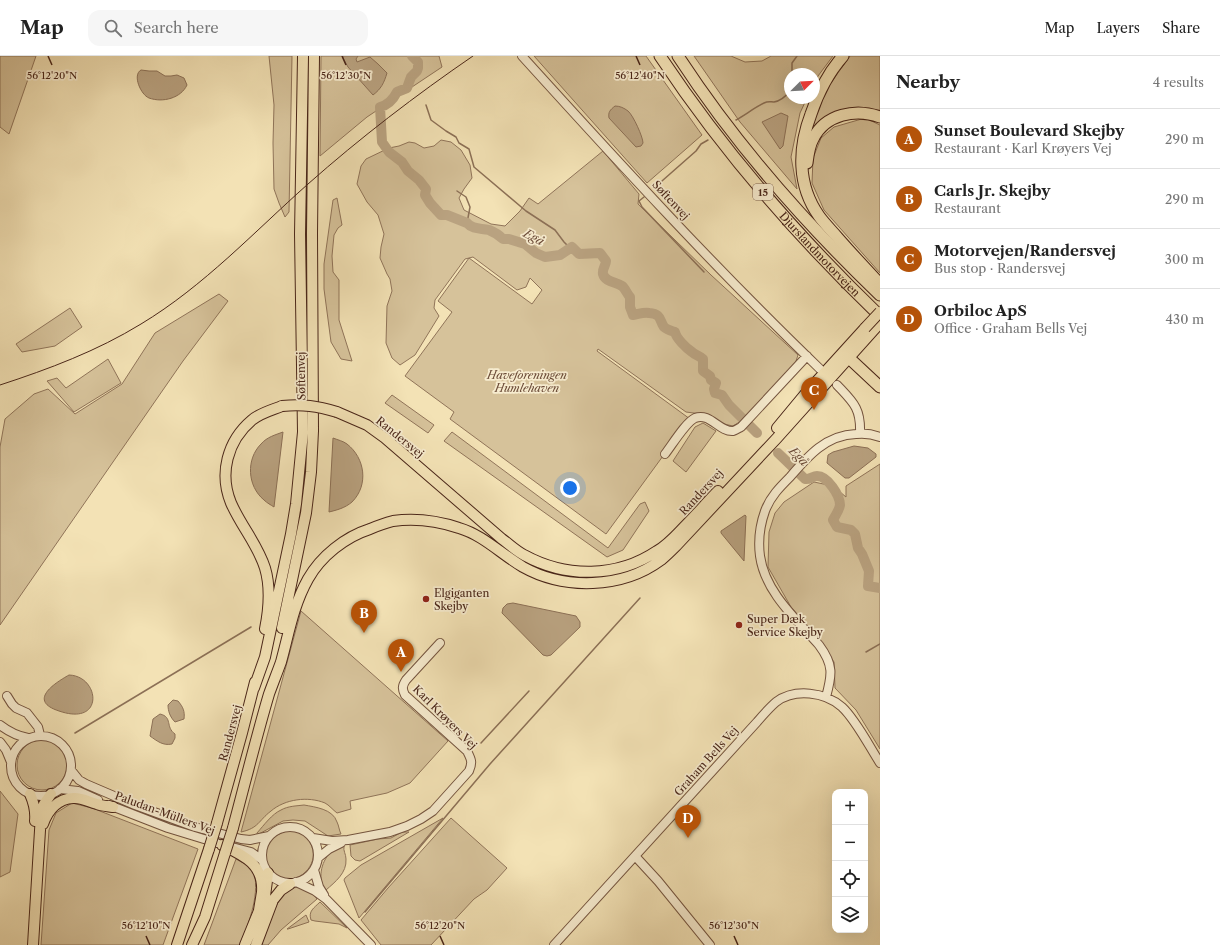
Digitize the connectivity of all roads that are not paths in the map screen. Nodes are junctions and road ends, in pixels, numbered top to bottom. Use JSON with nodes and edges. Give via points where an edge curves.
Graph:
{"nodes":[{"id":1,"x":303,"y":56,"type":"edge"},
{"id":2,"x":314,"y":56,"type":"edge"},
{"id":3,"x":522,"y":56,"type":"edge"},
{"id":4,"x":660,"y":56,"type":"edge"},
{"id":5,"x":678,"y":56,"type":"edge"},
{"id":6,"x":843,"y":56,"type":"edge"},
{"id":7,"x":880,"y":117,"type":"edge"},
{"id":8,"x":830,"y":228,"type":"junction"},
{"id":9,"x":880,"y":284,"type":"edge"},
{"id":10,"x":880,"y":295,"type":"edge"},
{"id":11,"x":880,"y":312,"type":"edge"},
{"id":12,"x":880,"y":316,"type":"edge"},
{"id":13,"x":880,"y":323,"type":"edge"},
{"id":14,"x":868,"y":331,"type":"junction"},
{"id":15,"x":807,"y":356,"type":"junction"},
{"id":16,"x":846,"y":356,"type":"junction"},
{"id":17,"x":820,"y":369,"type":"dead end"},
{"id":18,"x":837,"y":385,"type":"dead end"},
{"id":19,"x":880,"y":387,"type":"edge"},
{"id":20,"x":860,"y":433,"type":"junction"},
{"id":21,"x":880,"y":437,"type":"edge"},
{"id":22,"x":665,"y":454,"type":"dead end"},
{"id":23,"x":440,"y":642,"type":"dead end"},
{"id":24,"x":254,"y":688,"type":"junction"},
{"id":25,"x":270,"y":693,"type":"junction"},
{"id":26,"x":7,"y":696,"type":"dead end"},
{"id":27,"x":826,"y":697,"type":"junction"},
{"id":28,"x":0,"y":725,"type":"edge"},
{"id":29,"x":40,"y":735,"type":"junction"},
{"id":30,"x":28,"y":738,"type":"junction"},
{"id":31,"x":0,"y":742,"type":"edge"},
{"id":32,"x":11,"y":762,"type":"junction"},
{"id":33,"x":880,"y":763,"type":"edge"},
{"id":34,"x":71,"y":770,"type":"junction"},
{"id":35,"x":60,"y":789,"type":"junction"},
{"id":36,"x":30,"y":794,"type":"junction"},
{"id":37,"x":51,"y":794,"type":"junction"},
{"id":38,"x":113,"y":807,"type":"junction"},
{"id":39,"x":40,"y":833,"type":"junction"},
{"id":40,"x":269,"y":836,"type":"junction"},
{"id":41,"x":313,"y":838,"type":"junction"},
{"id":42,"x":348,"y":840,"type":"junction"},
{"id":43,"x":224,"y":849,"type":"junction"},
{"id":44,"x":635,"y":856,"type":"junction"},
{"id":45,"x":318,"y":858,"type":"junction"},
{"id":46,"x":262,"y":860,"type":"junction"},
{"id":47,"x":314,"y":870,"type":"junction"},
{"id":48,"x":268,"y":873,"type":"junction"},
{"id":49,"x":293,"y":883,"type":"junction"},
{"id":50,"x":326,"y":899,"type":"junction"},
{"id":51,"x":258,"y":910,"type":"junction"},
{"id":52,"x":205,"y":917,"type":"junction"},
{"id":53,"x":369,"y":942,"type":"edge"},
{"id":54,"x":27,"y":945,"type":"edge"},
{"id":55,"x":34,"y":945,"type":"edge"},
{"id":56,"x":178,"y":945,"type":"edge"},
{"id":57,"x":192,"y":945,"type":"edge"},
{"id":58,"x":198,"y":945,"type":"edge"},
{"id":59,"x":245,"y":945,"type":"edge"},
{"id":60,"x":256,"y":945,"type":"edge"},
{"id":61,"x":554,"y":945,"type":"edge"},
{"id":62,"x":710,"y":945,"type":"edge"}],
"edges":[{"from":1,"to":24,"type":"main road","name":"Søftenvej","via":[[300,234],[301,452],[291,534],[265,657]]},
{"from":2,"to":25,"type":"main road","name":"Søftenvej","via":[[311,472],[306,513],[274,662]]},
{"from":3,"to":15,"type":"street","name":"Søftenvej","via":[[680,228]]},
{"from":4,"to":12,"type":"highway","name":"Djurslandmotorvejen","number":"15","via":[[740,166],[814,250]]},
{"from":5,"to":10,"type":"highway","name":"Djurslandmotorvejen","number":"15","via":[[790,202]]},
{"from":6,"to":8,"type":"highway","via":[[829,74],[814,104],[802,144],[801,166],[804,185],[811,203]]},
{"from":7,"to":8,"type":"highway","via":[[870,113],[854,112],[842,115],[819,129],[813,138],[806,165],[808,183],[814,201]]},
{"from":8,"to":9,"type":"highway"},
{"from":11,"to":14,"type":"main road","name":"Randersvej","bridge":true},
{"from":13,"to":14,"type":"main road","name":"Randersvej"},
{"from":14,"to":16,"type":"main road","name":"Randersvej"},
{"from":15,"to":17,"type":"street","name":"Søftenvej"},
{"from":15,"to":22,"type":"street","via":[[741,427],[732,431],[701,416],[695,418],[688,423]]},
{"from":16,"to":19,"type":"highway"},
{"from":16,"to":24,"type":"main road","name":"Randersvej","bridge":true,"via":[[806,393],[770,436],[672,540],[638,562],[604,572],[560,569],[522,554],[367,425],[337,412],[311,405],[282,406],[267,411],[252,420],[239,434],[230,449],[226,468],[226,486],[231,503],[260,556],[269,588],[267,621]]},
{"from":16,"to":25,"type":"main road","name":"Randersvej","via":[[777,438],[676,546],[642,571],[619,579],[593,583],[548,578],[523,567],[478,536],[461,528],[416,519],[392,522],[364,531],[340,544],[323,559],[309,577],[297,602]]},
{"from":18,"to":20,"type":"street","via":[[855,405],[860,420]]},
{"from":20,"to":21,"type":"street"},
{"from":20,"to":27,"type":"street","via":[[843,435],[815,450],[774,494],[765,510],[760,531],[760,555],[765,575],[775,594],[825,653],[831,675]]},
{"from":23,"to":42,"type":"street","name":"Karl Krøyers Vej","via":[[406,680],[402,687],[403,692],[467,751],[472,764],[469,771],[433,811],[421,819],[390,832]]},
{"from":24,"to":56,"type":"main road","name":"Randersvej","bridge":true,"via":[[217,823]]},
{"from":25,"to":43,"type":"main road","name":"Randersvej","bridge":true},
{"from":26,"to":29,"type":"street","via":[[16,708],[27,713],[38,726]]},
{"from":27,"to":33,"type":"street","via":[[849,715]]},
{"from":27,"to":44,"type":"street","name":"Graham Bells Vej","via":[[798,694],[777,702]]},
{"from":28,"to":30,"type":"street","via":[[9,732]]},
{"from":29,"to":30,"type":"street"},
{"from":29,"to":34,"type":"street","via":[[49,736],[64,746],[71,761]]},
{"from":30,"to":32,"type":"street","via":[[15,750]]},
{"from":31,"to":32,"type":"street"},
{"from":32,"to":36,"type":"street","via":[[12,776],[16,784]]},
{"from":34,"to":35,"type":"street","via":[[66,784]]},
{"from":34,"to":40,"type":"street","name":"Paludan-Müllers Vej","via":[[86,784],[195,827],[241,839]]},
{"from":35,"to":37,"type":"street"},
{"from":35,"to":38,"type":"street","name":"Paludan-Müllers Vej","via":[[78,791]]},
{"from":36,"to":37,"type":"street"},
{"from":36,"to":54,"type":"main road","via":[[36,812]]},
{"from":37,"to":39,"type":"main road","via":[[41,814]]},
{"from":38,"to":39,"type":"main road","via":[[74,798],[64,800],[50,810]]},
{"from":38,"to":43,"type":"street","name":"Paludan-Müllers Vej"},
{"from":39,"to":55,"type":"main road"},
{"from":40,"to":41,"type":"street","via":[[274,830],[290,825],[298,826]]},
{"from":40,"to":46,"type":"street","via":[[262,850]]},
{"from":41,"to":42,"type":"street","name":"Karl Krøyers Vej"},
{"from":41,"to":45,"type":"street"},
{"from":42,"to":45,"type":"street","name":"Karl Krøyers Vej","via":[[335,845]]},
{"from":43,"to":46,"type":"street","name":"Paludan-Müllers Vej","via":[[251,852]]},
{"from":43,"to":51,"type":"main road","via":[[244,856],[257,869],[262,883]]},
{"from":43,"to":52,"type":"main road","name":"Randersvej"},
{"from":44,"to":61,"type":"street","name":"Graham Bells Vej"},
{"from":44,"to":62,"type":"street"},
{"from":45,"to":47,"type":"street"},
{"from":46,"to":48,"type":"street"},
{"from":47,"to":49,"type":"street","via":[[305,879]]},
{"from":47,"to":50,"type":"street"},
{"from":48,"to":49,"type":"street","via":[[282,883]]},
{"from":48,"to":51,"type":"main road","via":[[265,896]]},
{"from":49,"to":50,"type":"street","via":[[315,891]]},
{"from":49,"to":60,"type":"main road","via":[[281,890],[273,900]]},
{"from":50,"to":53,"type":"street"},
{"from":51,"to":59,"type":"main road"},
{"from":52,"to":57,"type":"main road","name":"Randersvej"},
{"from":52,"to":58,"type":"main road"}]}
